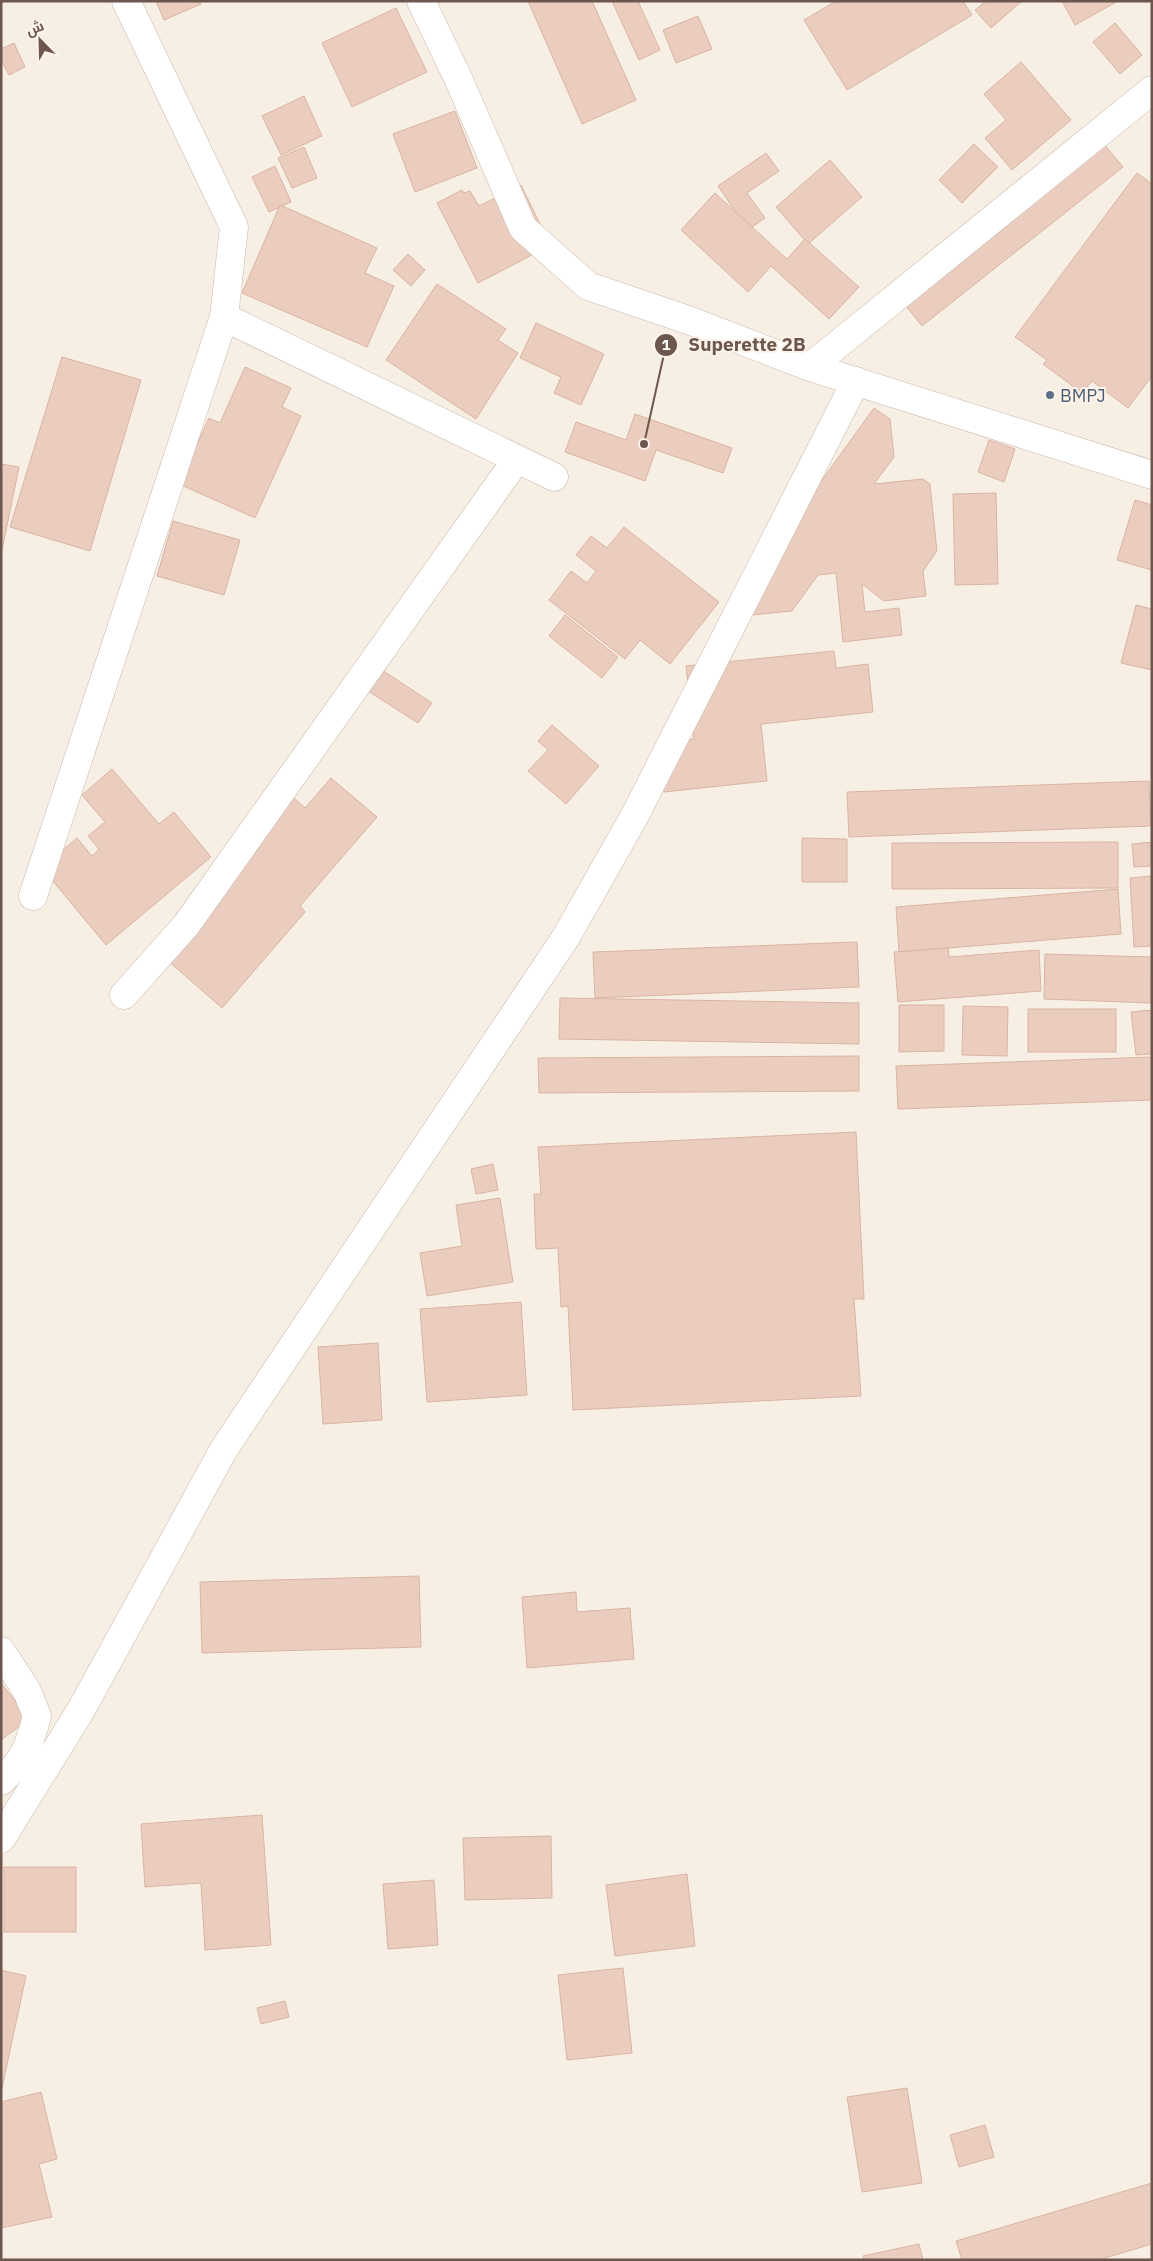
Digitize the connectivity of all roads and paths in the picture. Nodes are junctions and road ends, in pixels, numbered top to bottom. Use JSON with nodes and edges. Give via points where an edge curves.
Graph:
{"nodes":[{"id":1,"x":126,"y":1,"type":"edge"},
{"id":2,"x":422,"y":1,"type":"edge"},
{"id":3,"x":1148,"y":100,"type":"edge"},
{"id":4,"x":224,"y":317,"type":"junction"},
{"id":5,"x":810,"y":367,"type":"junction"},
{"id":6,"x":856,"y":381,"type":"junction"},
{"id":7,"x":517,"y":459,"type":"junction"},
{"id":8,"x":1152,"y":475,"type":"edge"},
{"id":9,"x":554,"y":477,"type":"dead end"},
{"id":10,"x":34,"y":896,"type":"dead end"},
{"id":11,"x":124,"y":995,"type":"dead end"},
{"id":12,"x":1,"y":1651,"type":"edge"},
{"id":13,"x":1,"y":1781,"type":"edge"},
{"id":14,"x":1,"y":1839,"type":"edge"}],
"edges":[{"from":1,"to":4,"type":"street","via":[[234,227]]},
{"from":2,"to":5,"type":"street","via":[[524,228],[588,286]]},
{"from":3,"to":5,"type":"street"},
{"from":4,"to":7,"type":"street"},
{"from":4,"to":10,"type":"street"},
{"from":5,"to":6,"type":"street"},
{"from":6,"to":8,"type":"street"},
{"from":6,"to":14,"type":"street","via":[[634,817],[566,937],[224,1449],[82,1710]]},
{"from":7,"to":9,"type":"street"},
{"from":7,"to":11,"type":"street","via":[[187,924]]},
{"from":12,"to":13,"type":"street","via":[[27,1691],[38,1716],[27,1750],[18,1765]]}]}
